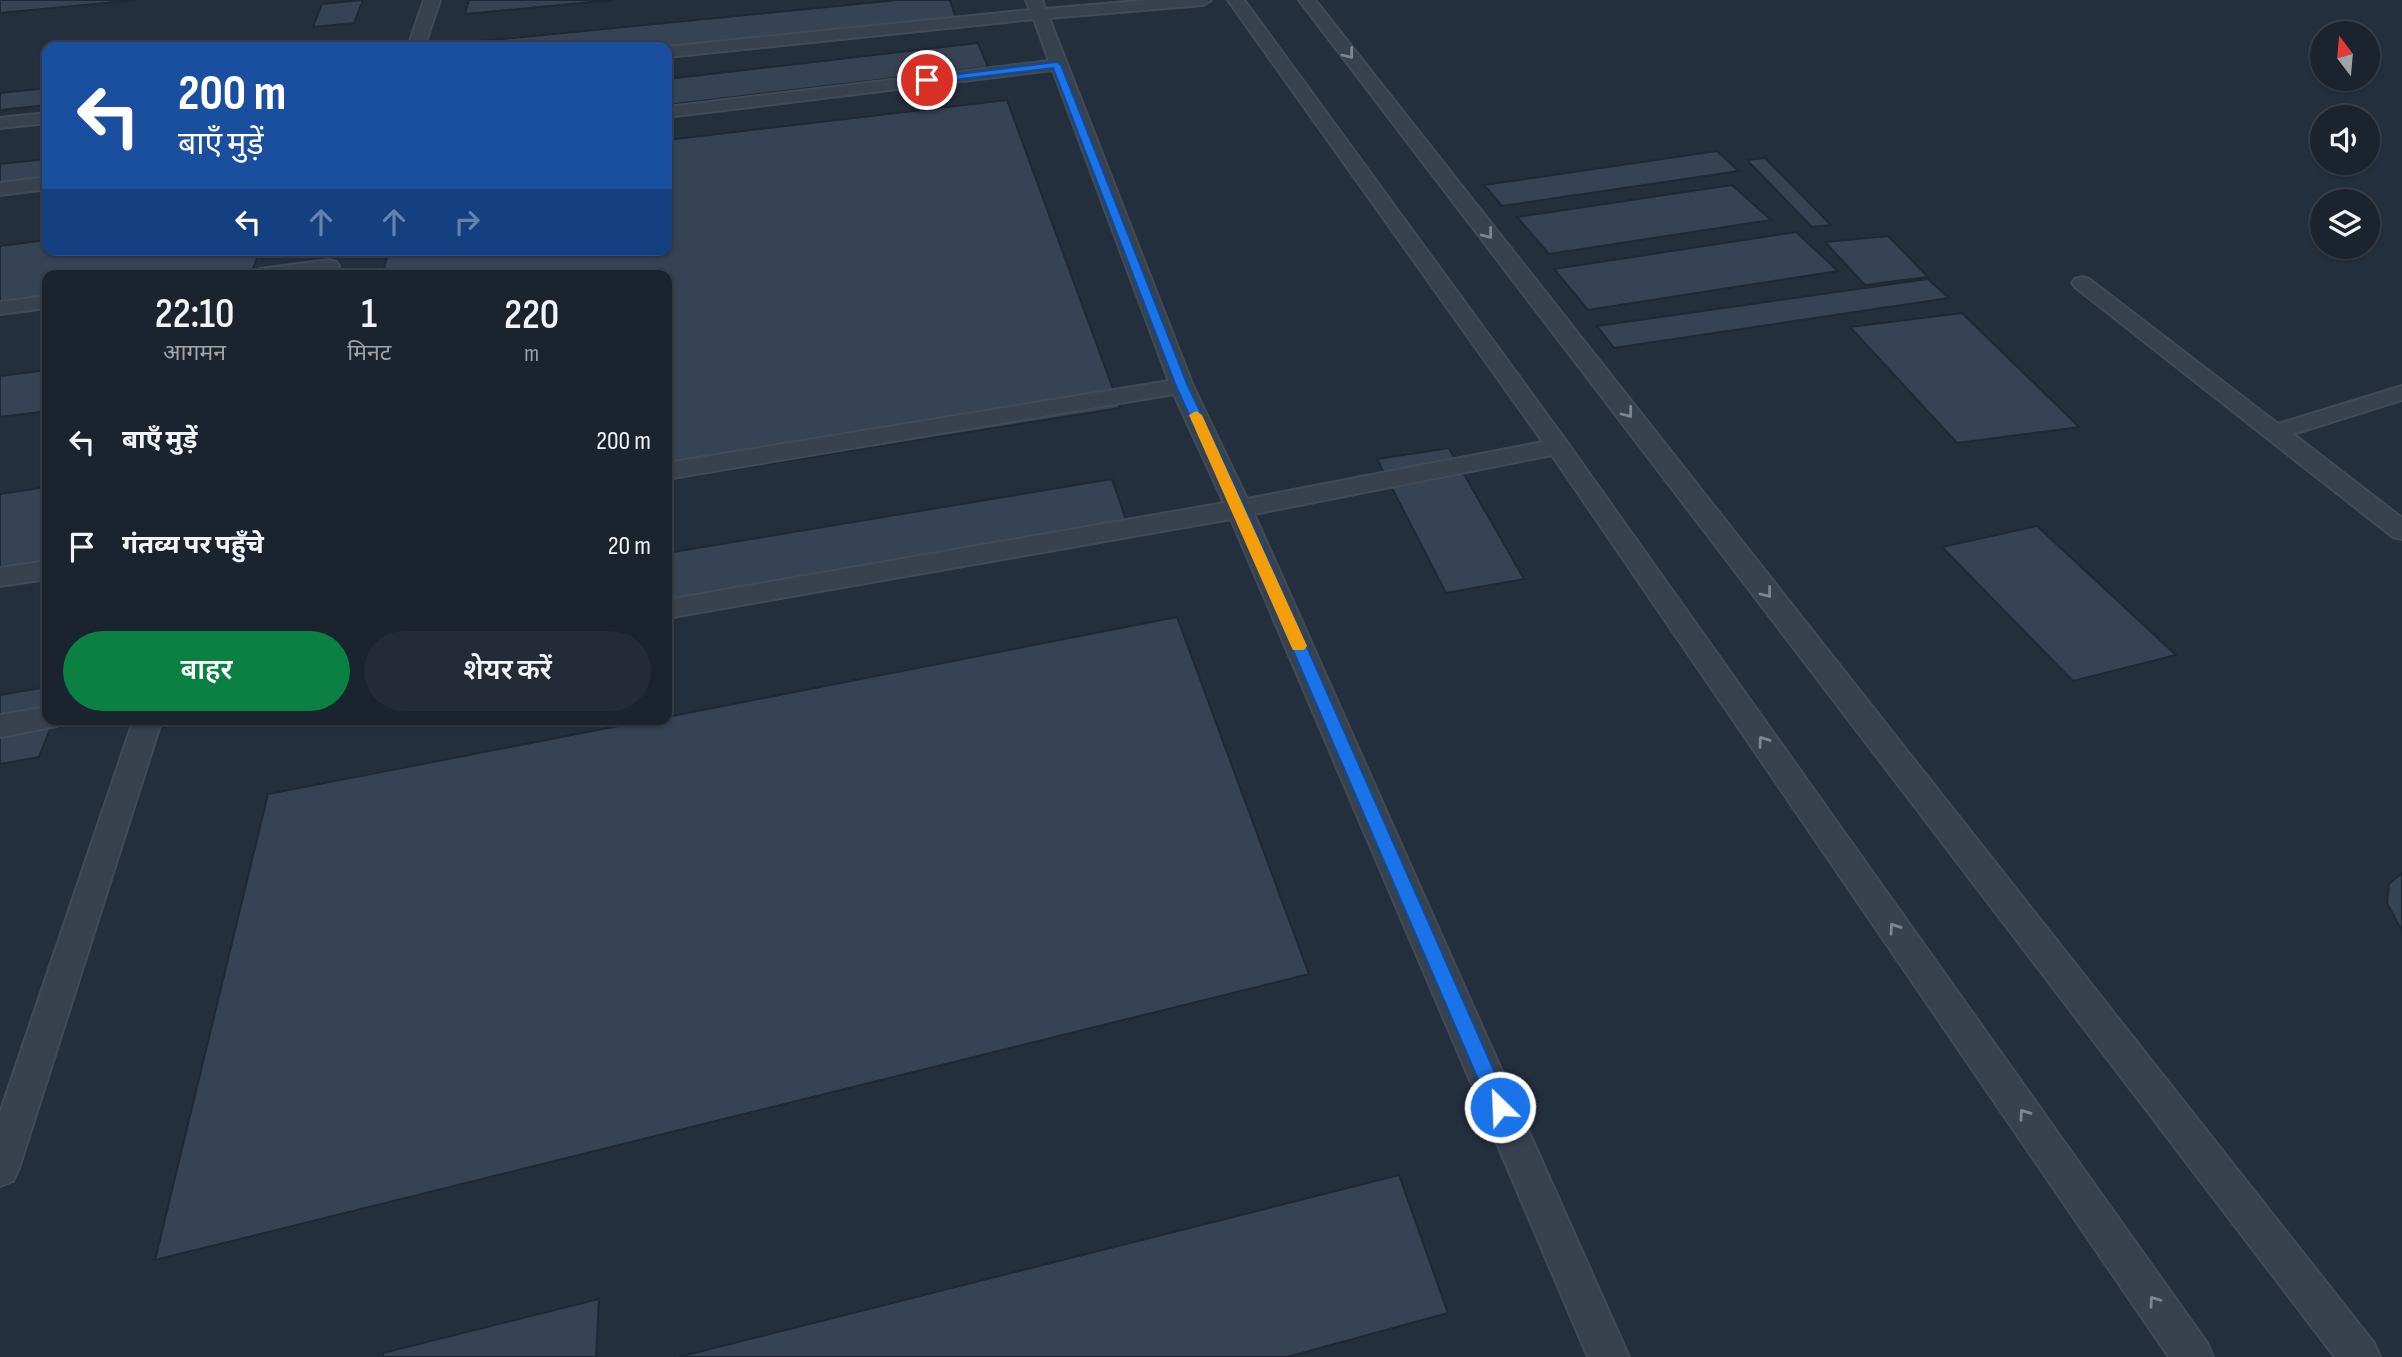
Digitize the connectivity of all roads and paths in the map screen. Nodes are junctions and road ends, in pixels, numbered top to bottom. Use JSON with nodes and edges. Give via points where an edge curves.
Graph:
{"nodes":[{"id":1,"x":432,"y":0,"type":"edge"},
{"id":2,"x":1203,"y":0,"type":"edge"},
{"id":3,"x":1236,"y":0,"type":"edge"},
{"id":4,"x":1307,"y":0,"type":"edge"},
{"id":5,"x":1035,"y":7,"type":"edge"},
{"id":6,"x":418,"y":42,"type":"edge"},
{"id":7,"x":672,"y":51,"type":"edge"},
{"id":8,"x":1057,"y":65,"type":"junction"},
{"id":9,"x":672,"y":111,"type":"edge"},
{"id":10,"x":42,"y":119,"type":"edge"},
{"id":11,"x":0,"y":123,"type":"edge"},
{"id":12,"x":42,"y":184,"type":"edge"},
{"id":13,"x":0,"y":188,"type":"edge"},
{"id":14,"x":330,"y":264,"type":"edge"},
{"id":15,"x":292,"y":270,"type":"edge"},
{"id":16,"x":2082,"y":283,"type":"dead end"},
{"id":17,"x":42,"y":303,"type":"edge"},
{"id":18,"x":0,"y":308,"type":"edge"},
{"id":19,"x":1182,"y":386,"type":"junction"},
{"id":20,"x":2402,"y":393,"type":"edge"},
{"id":21,"x":2276,"y":432,"type":"junction"},
{"id":22,"x":1558,"y":446,"type":"junction"},
{"id":23,"x":672,"y":470,"type":"edge"},
{"id":24,"x":1239,"y":509,"type":"junction"},
{"id":25,"x":2402,"y":531,"type":"edge"},
{"id":26,"x":42,"y":571,"type":"edge"},
{"id":27,"x":0,"y":577,"type":"edge"},
{"id":28,"x":672,"y":608,"type":"edge"},
{"id":29,"x":42,"y":719,"type":"edge"},
{"id":30,"x":146,"y":725,"type":"edge"},
{"id":31,"x":0,"y":726,"type":"edge"},
{"id":32,"x":0,"y":1168,"type":"edge"},
{"id":33,"x":1609,"y":1357,"type":"edge"},
{"id":34,"x":2193,"y":1357,"type":"edge"},
{"id":35,"x":2360,"y":1357,"type":"edge"}],
"edges":[{"from":1,"to":6,"type":"lane"},
{"from":2,"to":5,"type":"lane"},
{"from":3,"to":22,"type":"lane"},
{"from":4,"to":35,"type":"lane","one_way":true},
{"from":5,"to":7,"type":"lane"},
{"from":5,"to":8,"type":"lane"},
{"from":8,"to":9,"type":"lane"},
{"from":8,"to":19,"type":"lane"},
{"from":10,"to":11,"type":"lane"},
{"from":12,"to":13,"type":"lane"},
{"from":14,"to":15,"type":"lane"},
{"from":16,"to":21,"type":"lane"},
{"from":17,"to":18,"type":"lane"},
{"from":19,"to":23,"type":"lane"},
{"from":19,"to":24,"type":"lane"},
{"from":20,"to":21,"type":"lane"},
{"from":21,"to":25,"type":"lane"},
{"from":22,"to":24,"type":"lane"},
{"from":34,"to":22,"type":"lane","one_way":true},
{"from":24,"to":28,"type":"lane"},
{"from":24,"to":33,"type":"lane"},
{"from":26,"to":27,"type":"lane"},
{"from":29,"to":31,"type":"lane"},
{"from":30,"to":32,"type":"lane"}]}
